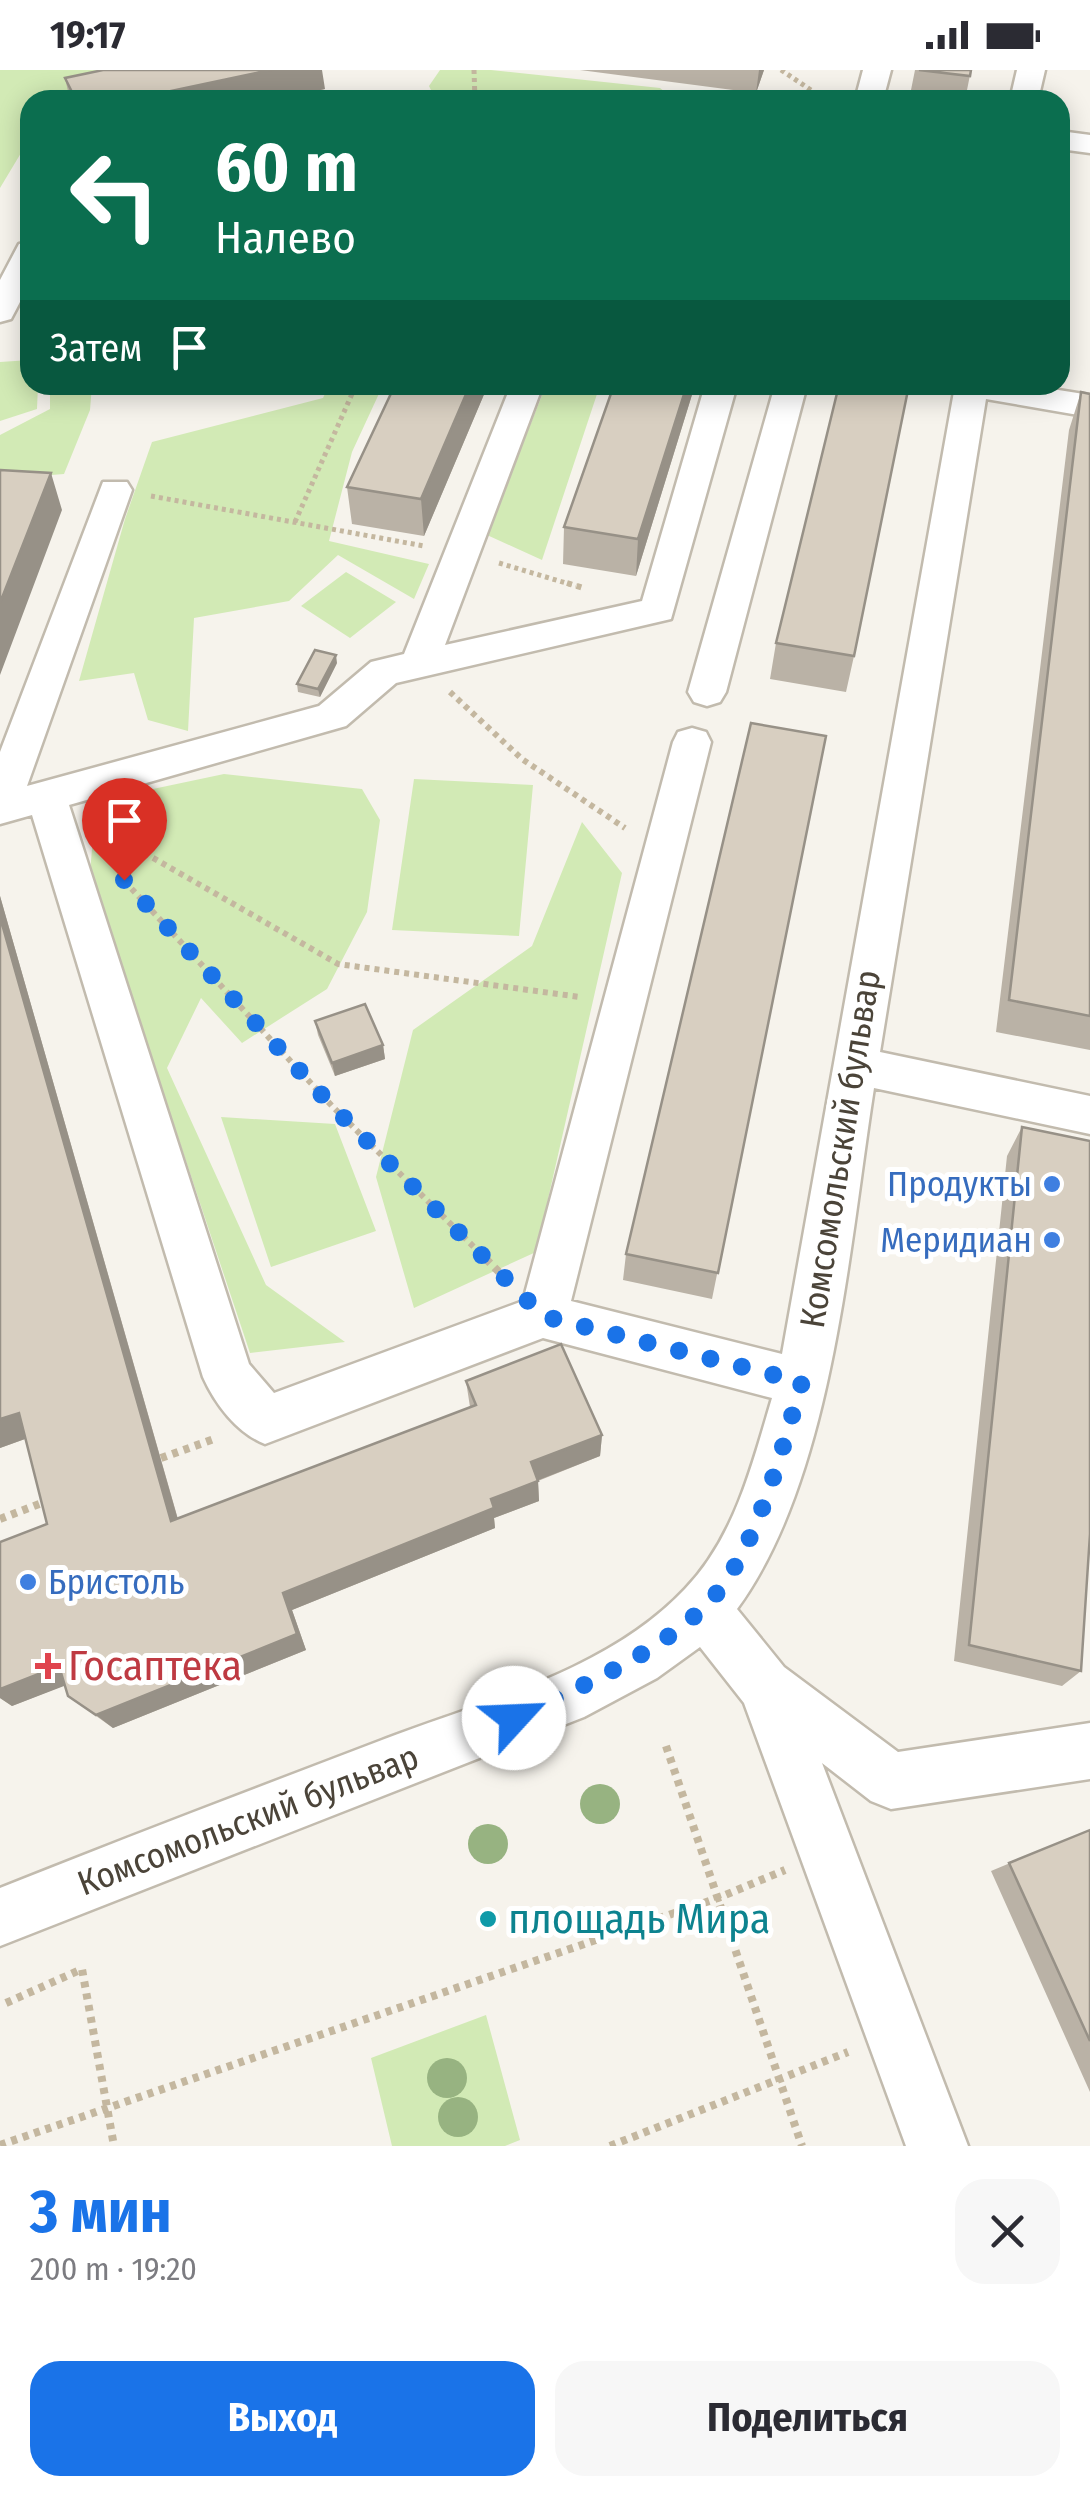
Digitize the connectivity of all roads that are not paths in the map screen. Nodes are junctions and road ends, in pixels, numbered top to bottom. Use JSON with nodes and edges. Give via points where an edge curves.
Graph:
{"nodes":[{"id":1,"x":20,"y":271,"type":"edge"},
{"id":2,"x":0,"y":312,"type":"edge"},
{"id":3,"x":523,"y":395,"type":"edge"},
{"id":4,"x":718,"y":395,"type":"edge"},
{"id":5,"x":788,"y":395,"type":"edge"},
{"id":6,"x":970,"y":395,"type":"edge"},
{"id":7,"x":1028,"y":395,"type":"edge"},
{"id":8,"x":1090,"y":406,"type":"edge"},
{"id":9,"x":115,"y":490,"type":"road end"},
{"id":10,"x":419,"y":664,"type":"junction"},
{"id":11,"x":707,"y":692,"type":"dead end"},
{"id":12,"x":692,"y":742,"type":"dead end"},
{"id":13,"x":46,"y":796,"type":"junction"},
{"id":14,"x":0,"y":807,"type":"edge"},
{"id":15,"x":853,"y":1064,"type":"junction"},
{"id":16,"x":1090,"y":1115,"type":"edge"},
{"id":17,"x":543,"y":1316,"type":"junction"},
{"id":18,"x":802,"y":1382,"type":"junction"},
{"id":19,"x":703,"y":1609,"type":"junction"},
{"id":20,"x":765,"y":1686,"type":"junction"},
{"id":21,"x":1090,"y":1751,"type":"edge"},
{"id":22,"x":0,"y":1917,"type":"edge"},
{"id":23,"x":937,"y":2146,"type":"edge"}],
"edges":[{"from":1,"to":2,"type":"street"},
{"from":3,"to":10,"type":"street"},
{"from":4,"to":10,"type":"street","via":[[658,610]]},
{"from":5,"to":11,"type":"street"},
{"from":6,"to":15,"type":"street","name":"Комсомольский бульвар"},
{"from":7,"to":8,"type":"street"},
{"from":9,"to":14,"type":"street"},
{"from":10,"to":13,"type":"street","via":[[384,672],[332,716]]},
{"from":12,"to":17,"type":"street"},
{"from":13,"to":14,"type":"street"},
{"from":13,"to":17,"type":"street","via":[[228,1377],[265,1420]]},
{"from":15,"to":16,"type":"street"},
{"from":15,"to":18,"type":"street","name":"Комсомольский бульвар"},
{"from":17,"to":18,"type":"street"},
{"from":18,"to":19,"type":"street","name":"Комсомольский бульвар","via":[[748,1543]]},
{"from":19,"to":20,"type":"street"},
{"from":19,"to":22,"type":"street","name":"Комсомольский бульвар","via":[[626,1666],[514,1718]]},
{"from":20,"to":21,"type":"street","via":[[891,1782]]},
{"from":20,"to":23,"type":"street"}]}
